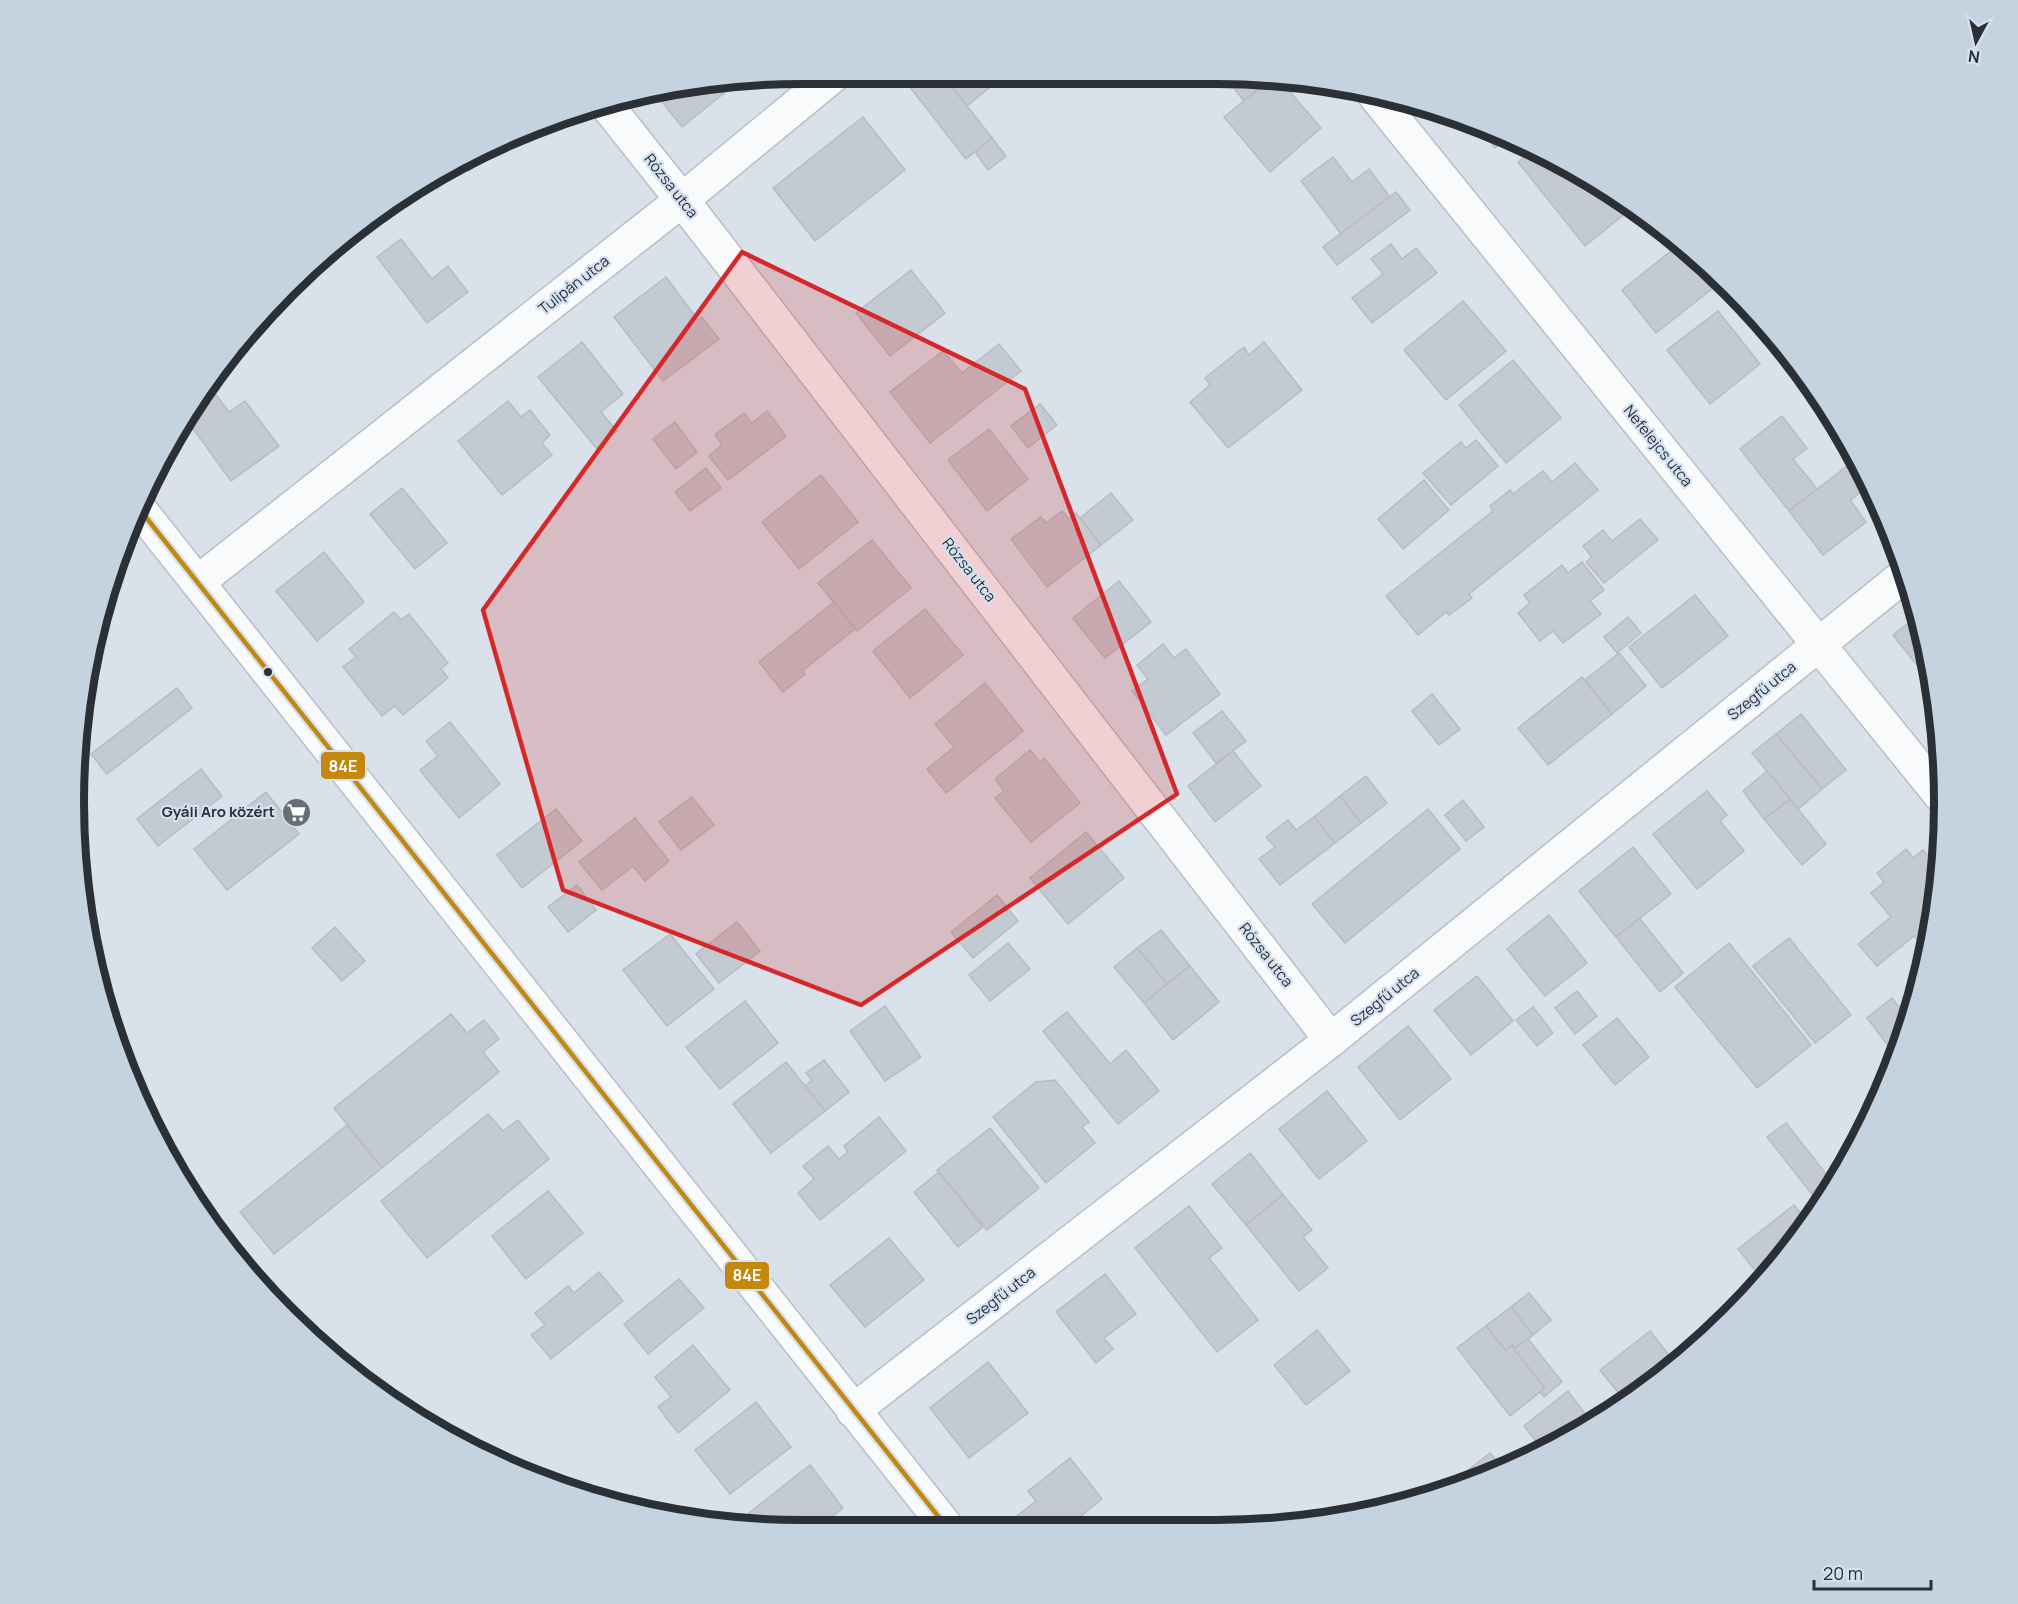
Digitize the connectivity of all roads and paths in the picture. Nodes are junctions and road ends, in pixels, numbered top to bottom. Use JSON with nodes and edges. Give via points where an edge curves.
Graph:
{"nodes":[{"id":1,"x":823,"y":84,"type":"edge"},
{"id":2,"x":1381,"y":103,"type":"edge"},
{"id":3,"x":610,"y":110,"type":"edge"},
{"id":4,"x":682,"y":200,"type":"junction"},
{"id":5,"x":144,"y":516,"type":"edge"},
{"id":6,"x":1899,"y":580,"type":"edge"},
{"id":7,"x":198,"y":582,"type":"junction"},
{"id":8,"x":1819,"y":644,"type":"junction"},
{"id":9,"x":1933,"y":786,"type":"edge"},
{"id":10,"x":1331,"y":1040,"type":"junction"},
{"id":11,"x":853,"y":1411,"type":"junction"},
{"id":12,"x":940,"y":1520,"type":"edge"}],
"edges":[{"from":1,"to":4,"type":"street","name":"Tulipán utca"},
{"from":2,"to":8,"type":"street","name":"Nefelejcs utca"},
{"from":3,"to":4,"type":"street","name":"Rózsa utca"},
{"from":4,"to":7,"type":"street","name":"Tulipán utca"},
{"from":4,"to":10,"type":"street","name":"Rózsa utca"},
{"from":5,"to":7,"type":"street"},
{"from":6,"to":8,"type":"street","name":"Szegfű utca"},
{"from":7,"to":11,"type":"street"},
{"from":8,"to":9,"type":"street","name":"Nefelejcs utca"},
{"from":8,"to":10,"type":"street","name":"Szegfű utca"},
{"from":10,"to":11,"type":"street","name":"Szegfű utca"},
{"from":11,"to":12,"type":"street"}]}
